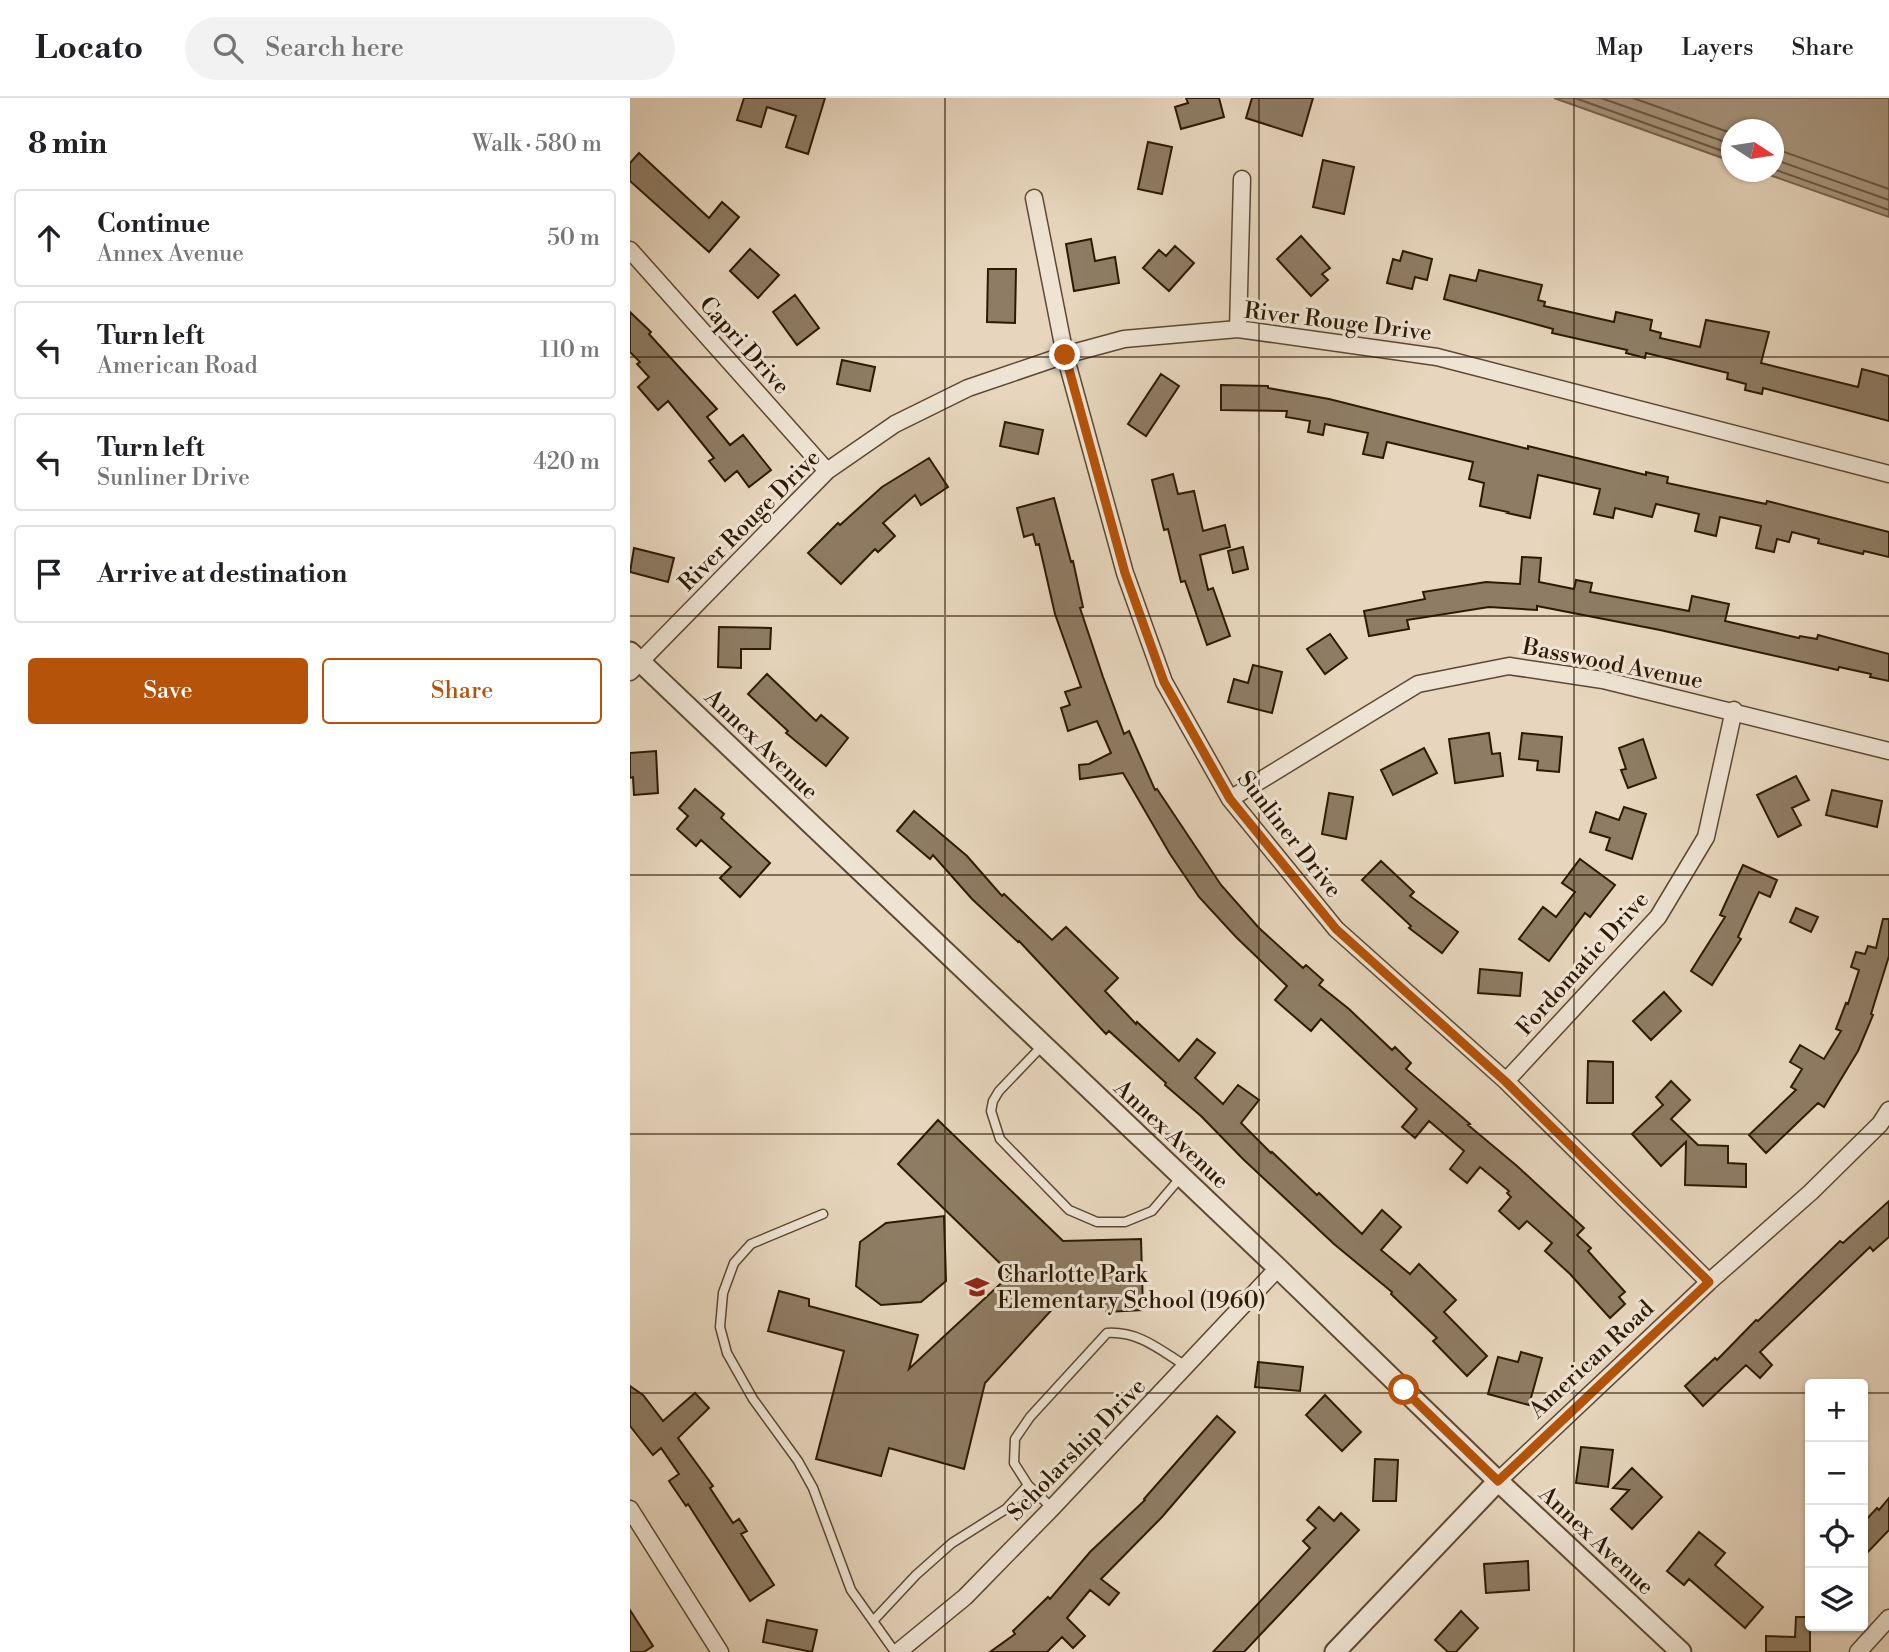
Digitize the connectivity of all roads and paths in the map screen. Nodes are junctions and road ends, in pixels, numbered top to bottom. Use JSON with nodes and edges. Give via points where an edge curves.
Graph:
{"nodes":[{"id":1,"x":1242,"y":179,"type":"dead end"},
{"id":2,"x":1034,"y":198,"type":"dead end"},
{"id":3,"x":630,"y":250,"type":"edge"},
{"id":4,"x":1238,"y":329,"type":"junction"},
{"id":5,"x":1065,"y":355,"type":"junction"},
{"id":6,"x":827,"y":471,"type":"junction"},
{"id":7,"x":1889,"y":474,"type":"edge"},
{"id":8,"x":633,"y":662,"type":"edge"},
{"id":9,"x":1734,"y":710,"type":"junction"},
{"id":10,"x":1889,"y":751,"type":"edge"},
{"id":11,"x":1230,"y":799,"type":"junction"},
{"id":12,"x":1043,"y":1045,"type":"junction"},
{"id":13,"x":1506,"y":1082,"type":"junction"},
{"id":14,"x":1889,"y":1110,"type":"edge"},
{"id":15,"x":1181,"y":1177,"type":"junction"},
{"id":16,"x":823,"y":1214,"type":"dead end"},
{"id":17,"x":1278,"y":1268,"type":"junction"},
{"id":18,"x":1709,"y":1282,"type":"junction"},
{"id":19,"x":1186,"y":1366,"type":"junction"},
{"id":20,"x":1498,"y":1481,"type":"junction"},
{"id":21,"x":1028,"y":1485,"type":"junction"},
{"id":22,"x":1052,"y":1508,"type":"junction"},
{"id":23,"x":630,"y":1510,"type":"edge"},
{"id":24,"x":1889,"y":1618,"type":"edge"},
{"id":25,"x":873,"y":1621,"type":"junction"},
{"id":26,"x":720,"y":1652,"type":"edge"},
{"id":27,"x":896,"y":1652,"type":"edge"},
{"id":28,"x":1335,"y":1652,"type":"edge"},
{"id":29,"x":1681,"y":1652,"type":"edge"},
{"id":30,"x":1858,"y":1652,"type":"edge"}],
"edges":[{"from":1,"to":4,"type":"street"},
{"from":2,"to":5,"type":"street","name":"Sunliner Drive"},
{"from":3,"to":6,"type":"street","name":"Capri Drive"},
{"from":4,"to":5,"type":"street","name":"River Rouge Drive","via":[[1124,339]]},
{"from":4,"to":7,"type":"street","name":"River Rouge Drive","via":[[1437,356]]},
{"from":5,"to":6,"type":"street","name":"River Rouge Drive","via":[[968,388],[895,424]]},
{"from":5,"to":11,"type":"street","name":"Sunliner Drive","via":[[1125,573],[1164,682]]},
{"from":6,"to":8,"type":"street","name":"River Rouge Drive"},
{"from":8,"to":12,"type":"street","name":"Annex Avenue"},
{"from":9,"to":10,"type":"street","name":"Basswood Avenue"},
{"from":9,"to":11,"type":"street","name":"Basswood Avenue","via":[[1603,680],[1509,666],[1418,684]]},
{"from":9,"to":13,"type":"street","name":"Fordomatic Drive","via":[[1706,837],[1658,917]]},
{"from":11,"to":13,"type":"street","name":"Sunliner Drive","via":[[1336,929]]},
{"from":12,"to":15,"type":"street","name":"Annex Avenue"},
{"from":12,"to":15,"type":"lane","via":[[999,1091],[991,1111],[1000,1139],[1069,1210],[1097,1222],[1125,1222],[1152,1211]]},
{"from":13,"to":18,"type":"street","name":"Sunliner Drive"},
{"from":14,"to":18,"type":"street","name":"American Road","via":[[1811,1192]]},
{"from":15,"to":17,"type":"street","name":"Annex Avenue"},
{"from":16,"to":25,"type":"lane","via":[[751,1244],[734,1263],[723,1293],[720,1327],[727,1353],[753,1399],[813,1488],[851,1590]]},
{"from":17,"to":19,"type":"street","name":"Scholarship Drive"},
{"from":17,"to":20,"type":"street","name":"Annex Avenue"},
{"from":18,"to":20,"type":"street","name":"American Road"},
{"from":19,"to":21,"type":"lane","via":[[1138,1337],[1107,1333],[1015,1439],[1014,1462]]},
{"from":19,"to":22,"type":"street","name":"Scholarship Drive"},
{"from":20,"to":28,"type":"street","name":"American Road"},
{"from":20,"to":29,"type":"street","name":"Annex Avenue"},
{"from":21,"to":22,"type":"lane"},
{"from":21,"to":25,"type":"lane","via":[[1006,1509],[952,1543]]},
{"from":22,"to":27,"type":"street","name":"Scholarship Drive","via":[[965,1597]]},
{"from":23,"to":26,"type":"street"},
{"from":24,"to":30,"type":"street"},
{"from":25,"to":27,"type":"lane"}]}
